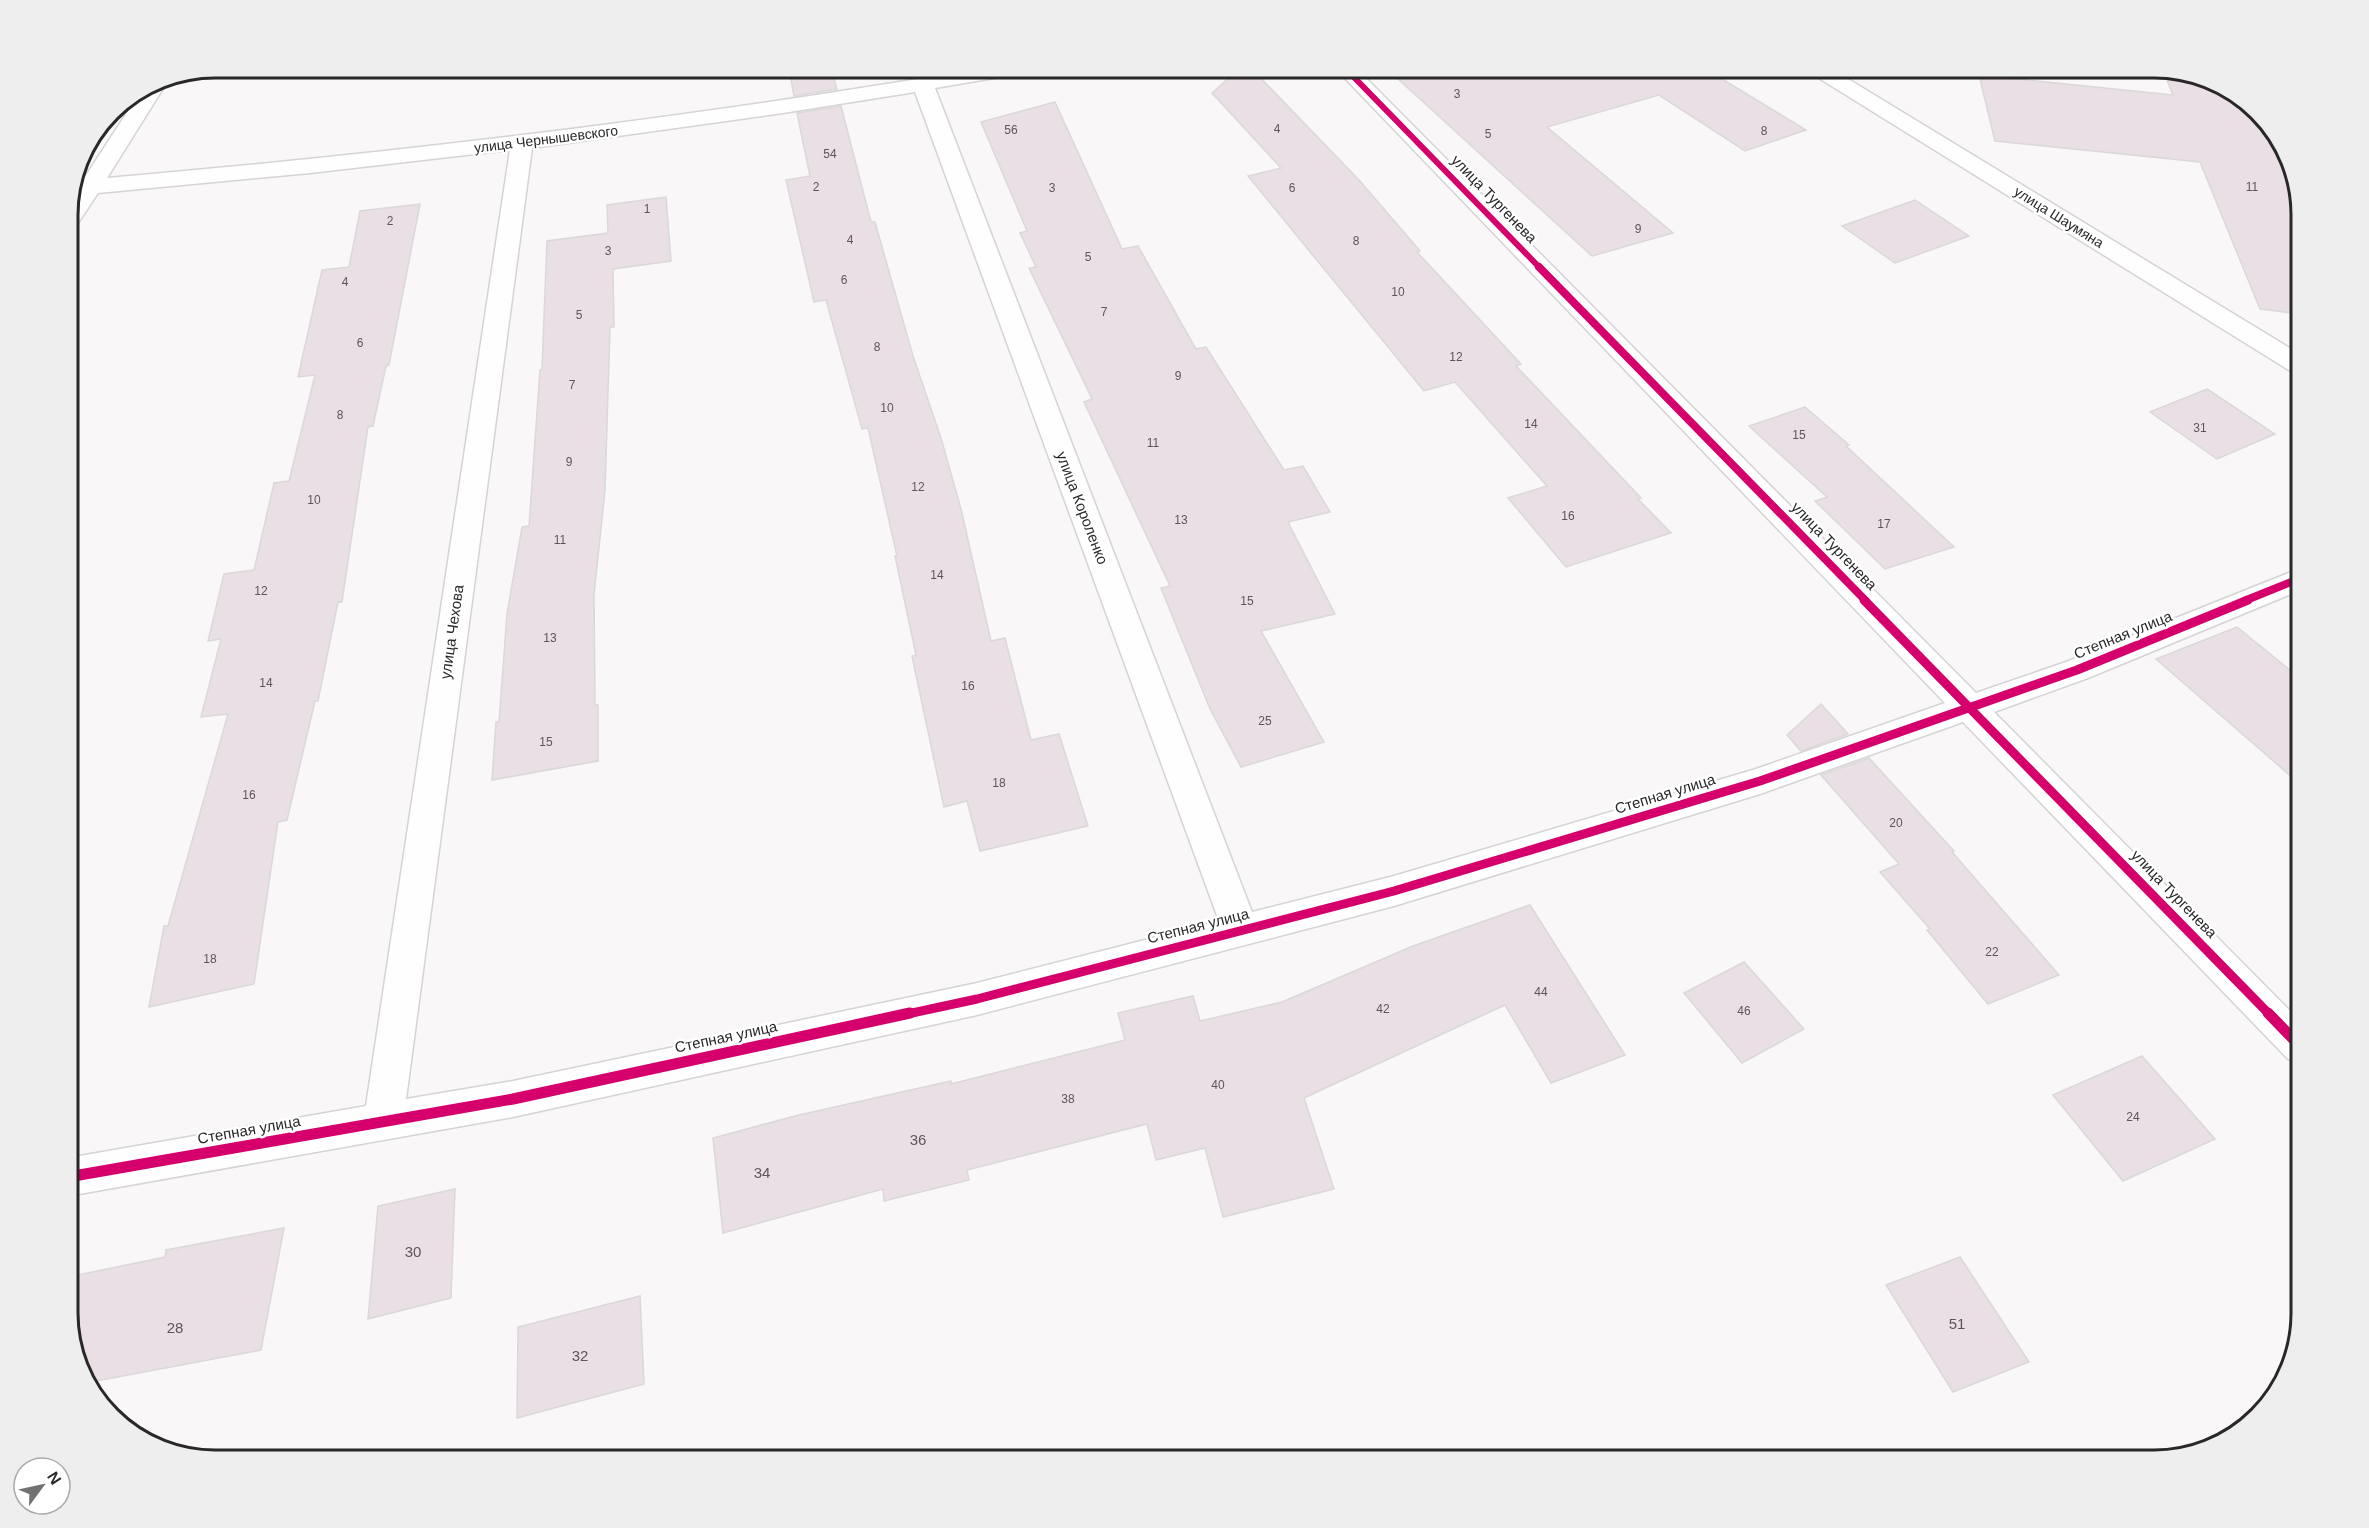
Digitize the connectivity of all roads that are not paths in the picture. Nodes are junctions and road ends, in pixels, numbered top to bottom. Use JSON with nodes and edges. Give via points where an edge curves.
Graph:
{"nodes":[{"id":1,"x":959,"y":78,"type":"edge"},
{"id":2,"x":1355,"y":78,"type":"edge"},
{"id":3,"x":1832,"y":78,"type":"edge"},
{"id":4,"x":923,"y":84,"type":"junction"},
{"id":5,"x":146,"y":96,"type":"edge"},
{"id":6,"x":522,"y":143,"type":"junction"},
{"id":7,"x":81,"y":187,"type":"edge"},
{"id":8,"x":2291,"y":360,"type":"edge"},
{"id":9,"x":2291,"y":582,"type":"edge"},
{"id":10,"x":1971,"y":707,"type":"junction"},
{"id":11,"x":1241,"y":931,"type":"junction"},
{"id":12,"x":2291,"y":1037,"type":"edge"},
{"id":13,"x":383,"y":1122,"type":"junction"},
{"id":14,"x":78,"y":1175,"type":"edge"}],
"edges":[{"from":1,"to":4,"type":"street","name":"улица Чернышевского"},
{"from":2,"to":10,"type":"street","name":"улица Тургенева"},
{"from":3,"to":8,"type":"street","name":"улица Шаумяна"},
{"from":4,"to":6,"type":"street","name":"улица Чернышевского","via":[[693,121]]},
{"from":4,"to":11,"type":"street","name":"улица Короленко"},
{"from":5,"to":7,"type":"street"},
{"from":6,"to":7,"type":"street","name":"улица Чернышевского"},
{"from":6,"to":13,"type":"street","name":"улица Чехова"},
{"from":9,"to":10,"type":"street","name":"Степная улица","via":[[2077,670]]},
{"from":10,"to":11,"type":"street","name":"Степная улица","via":[[1760,781],[1394,891]]},
{"from":10,"to":12,"type":"street","name":"улица Тургенева"},
{"from":11,"to":13,"type":"street","name":"Степная улица","via":[[977,999],[513,1099]]},
{"from":13,"to":14,"type":"street","name":"Степная улица"}]}
